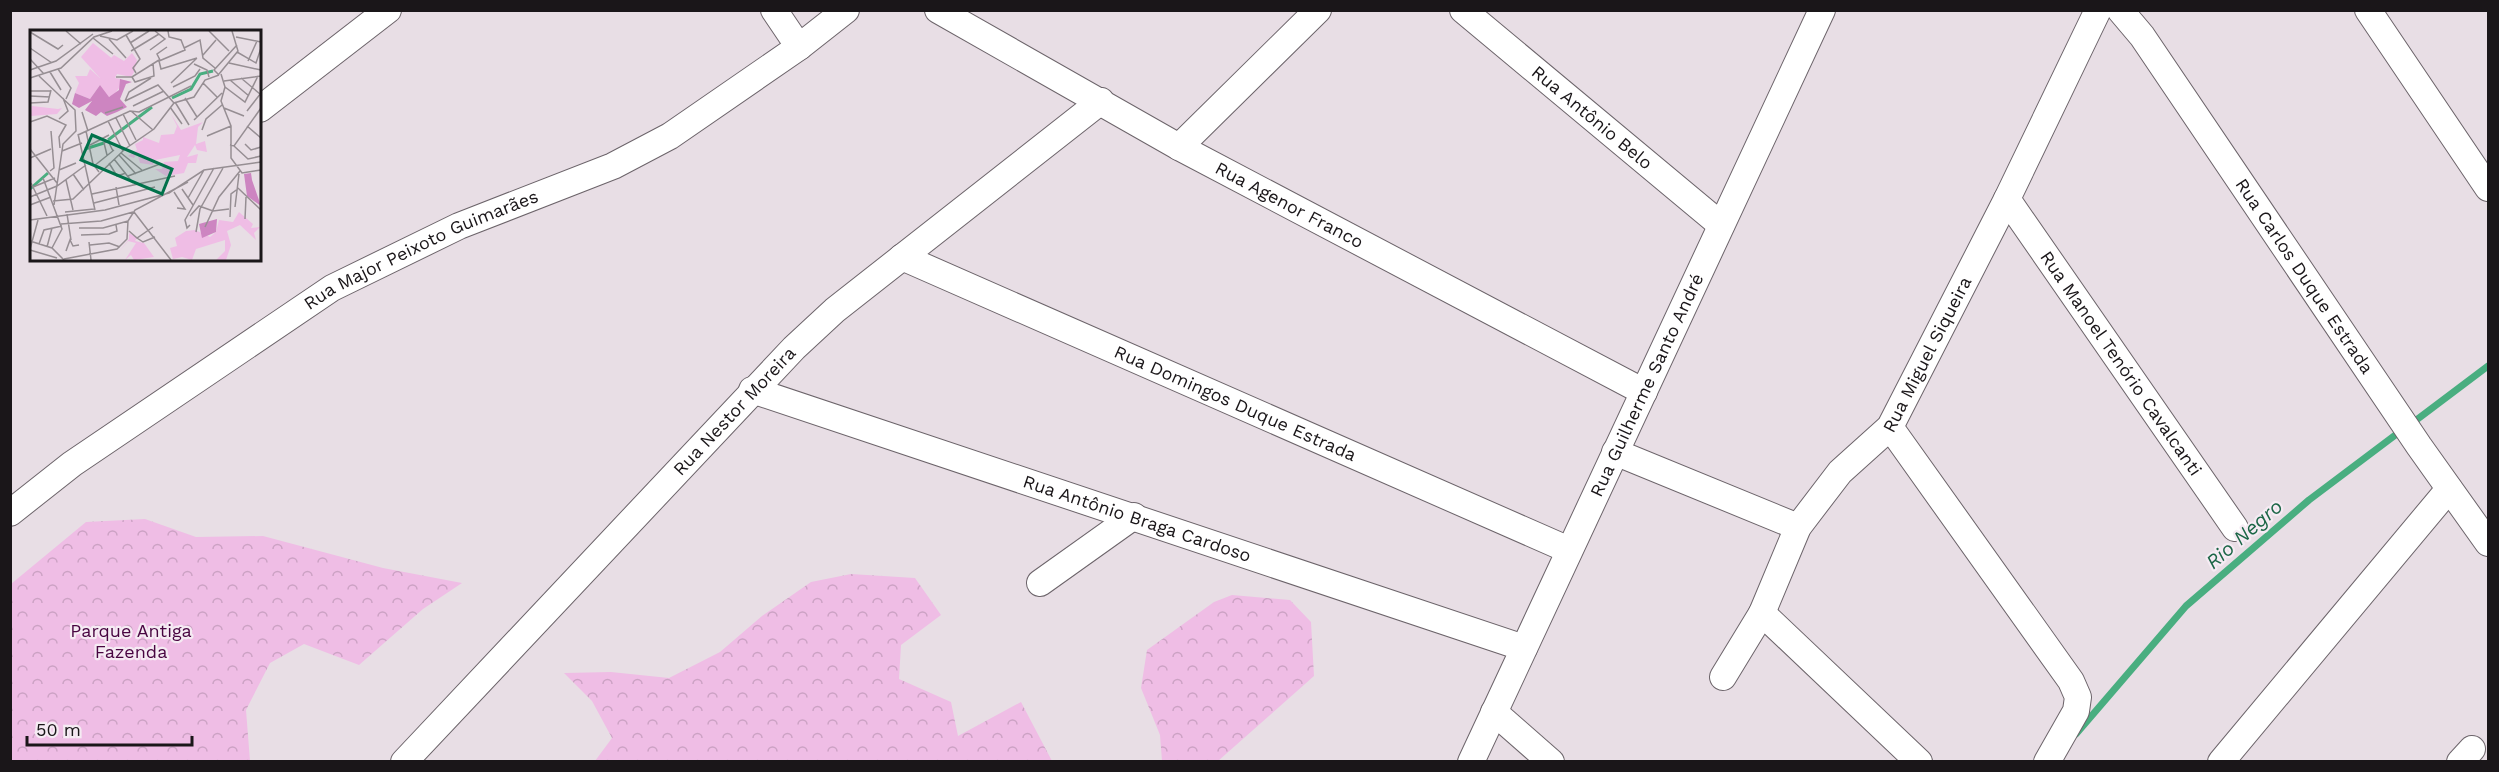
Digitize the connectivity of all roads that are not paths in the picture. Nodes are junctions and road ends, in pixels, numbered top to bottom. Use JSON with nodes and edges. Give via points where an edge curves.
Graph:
{"nodes":[{"id":1,"x":388,"y":10,"type":"edge"},
{"id":2,"x":774,"y":10,"type":"edge"},
{"id":3,"x":846,"y":10,"type":"edge"},
{"id":4,"x":938,"y":10,"type":"edge"},
{"id":5,"x":1463,"y":10,"type":"edge"},
{"id":6,"x":1822,"y":10,"type":"edge"},
{"id":7,"x":2098,"y":10,"type":"edge"},
{"id":8,"x":2121,"y":10,"type":"edge"},
{"id":9,"x":2368,"y":10,"type":"edge"},
{"id":10,"x":1309,"y":13,"type":"edge"},
{"id":11,"x":798,"y":47,"type":"junction"},
{"id":12,"x":1101,"y":101,"type":"junction"},
{"id":13,"x":261,"y":108,"type":"edge"},
{"id":14,"x":1179,"y":147,"type":"junction"},
{"id":15,"x":2488,"y":188,"type":"edge"},
{"id":16,"x":2007,"y":200,"type":"junction"},
{"id":17,"x":1721,"y":225,"type":"junction"},
{"id":18,"x":902,"y":256,"type":"junction"},
{"id":19,"x":752,"y":390,"type":"junction"},
{"id":20,"x":1644,"y":392,"type":"junction"},
{"id":21,"x":1890,"y":427,"type":"junction"},
{"id":22,"x":1615,"y":452,"type":"junction"},
{"id":23,"x":2449,"y":489,"type":"junction"},
{"id":24,"x":10,"y":513,"type":"edge"},
{"id":25,"x":1134,"y":516,"type":"junction"},
{"id":26,"x":1798,"y":527,"type":"junction"},
{"id":27,"x":2235,"y":528,"type":"dead end"},
{"id":28,"x":2488,"y":543,"type":"edge"},
{"id":29,"x":1569,"y":550,"type":"junction"},
{"id":30,"x":1040,"y":583,"type":"dead end"},
{"id":31,"x":1762,"y":613,"type":"junction"},
{"id":32,"x":1524,"y":648,"type":"junction"},
{"id":33,"x":1723,"y":677,"type":"dead end"},
{"id":34,"x":1494,"y":712,"type":"junction"},
{"id":35,"x":404,"y":762,"type":"edge"},
{"id":36,"x":1471,"y":762,"type":"edge"},
{"id":37,"x":1551,"y":762,"type":"edge"},
{"id":38,"x":1919,"y":762,"type":"edge"},
{"id":39,"x":2047,"y":762,"type":"edge"},
{"id":40,"x":2221,"y":762,"type":"edge"}],
"edges":[{"from":1,"to":13,"type":"street"},
{"from":2,"to":11,"type":"street"},
{"from":3,"to":11,"type":"street","name":"Rua Major Peixoto Guimarães"},
{"from":4,"to":12,"type":"street","name":"Rua Agenor Franco"},
{"from":5,"to":17,"type":"street","name":"Rua Antônio Belo"},
{"from":6,"to":17,"type":"street","name":"Rua Guilherme Santo André"},
{"from":7,"to":16,"type":"street","name":"Rua Miguel Siqueira"},
{"from":8,"to":23,"type":"street","name":"Rua Carlos Duque Estrada"},
{"from":9,"to":15,"type":"street"},
{"from":10,"to":14,"type":"street"},
{"from":11,"to":24,"type":"street","name":"Rua Major Peixoto Guimarães","via":[[670,136],[613,166],[459,226],[332,288],[72,464]]},
{"from":12,"to":14,"type":"street","name":"Rua Agenor Franco"},
{"from":12,"to":18,"type":"street","name":"Rua Nestor Moreira"},
{"from":14,"to":20,"type":"street","name":"Rua Agenor Franco"},
{"from":16,"to":21,"type":"street","name":"Rua Miguel Siqueira"},
{"from":16,"to":27,"type":"street","name":"Rua Manoel Tenório Cavalcanti"},
{"from":17,"to":20,"type":"street","name":"Rua Guilherme Santo André"},
{"from":18,"to":19,"type":"street","name":"Rua Nestor Moreira","via":[[835,310]]},
{"from":18,"to":29,"type":"street","name":"Rua Domingos Duque Estrada"},
{"from":19,"to":25,"type":"street","name":"Rua Antônio Braga Cardoso"},
{"from":19,"to":35,"type":"street","name":"Rua Nestor Moreira"},
{"from":20,"to":22,"type":"street","name":"Rua Guilherme Santo André"},
{"from":21,"to":26,"type":"street","name":"Rua Miguel Siqueira","via":[[1839,472]]},
{"from":21,"to":39,"type":"street","via":[[2071,681],[2078,697],[2076,711]]},
{"from":22,"to":26,"type":"street"},
{"from":22,"to":29,"type":"street","name":"Rua Guilherme Santo André"},
{"from":23,"to":28,"type":"street","name":"Rua Carlos Duque Estrada"},
{"from":23,"to":40,"type":"street"},
{"from":25,"to":30,"type":"street"},
{"from":25,"to":32,"type":"street","name":"Rua Antônio Braga Cardoso"},
{"from":26,"to":31,"type":"street","name":"Rua Miguel Siqueira"},
{"from":29,"to":32,"type":"street","name":"Rua Guilherme Santo André"},
{"from":31,"to":33,"type":"street","name":"Rua Miguel Siqueira"},
{"from":31,"to":38,"type":"street"},
{"from":32,"to":34,"type":"street","name":"Rua Guilherme Santo André"},
{"from":34,"to":36,"type":"street","name":"Rua Guilherme Santo André"},
{"from":34,"to":37,"type":"street"}]}
